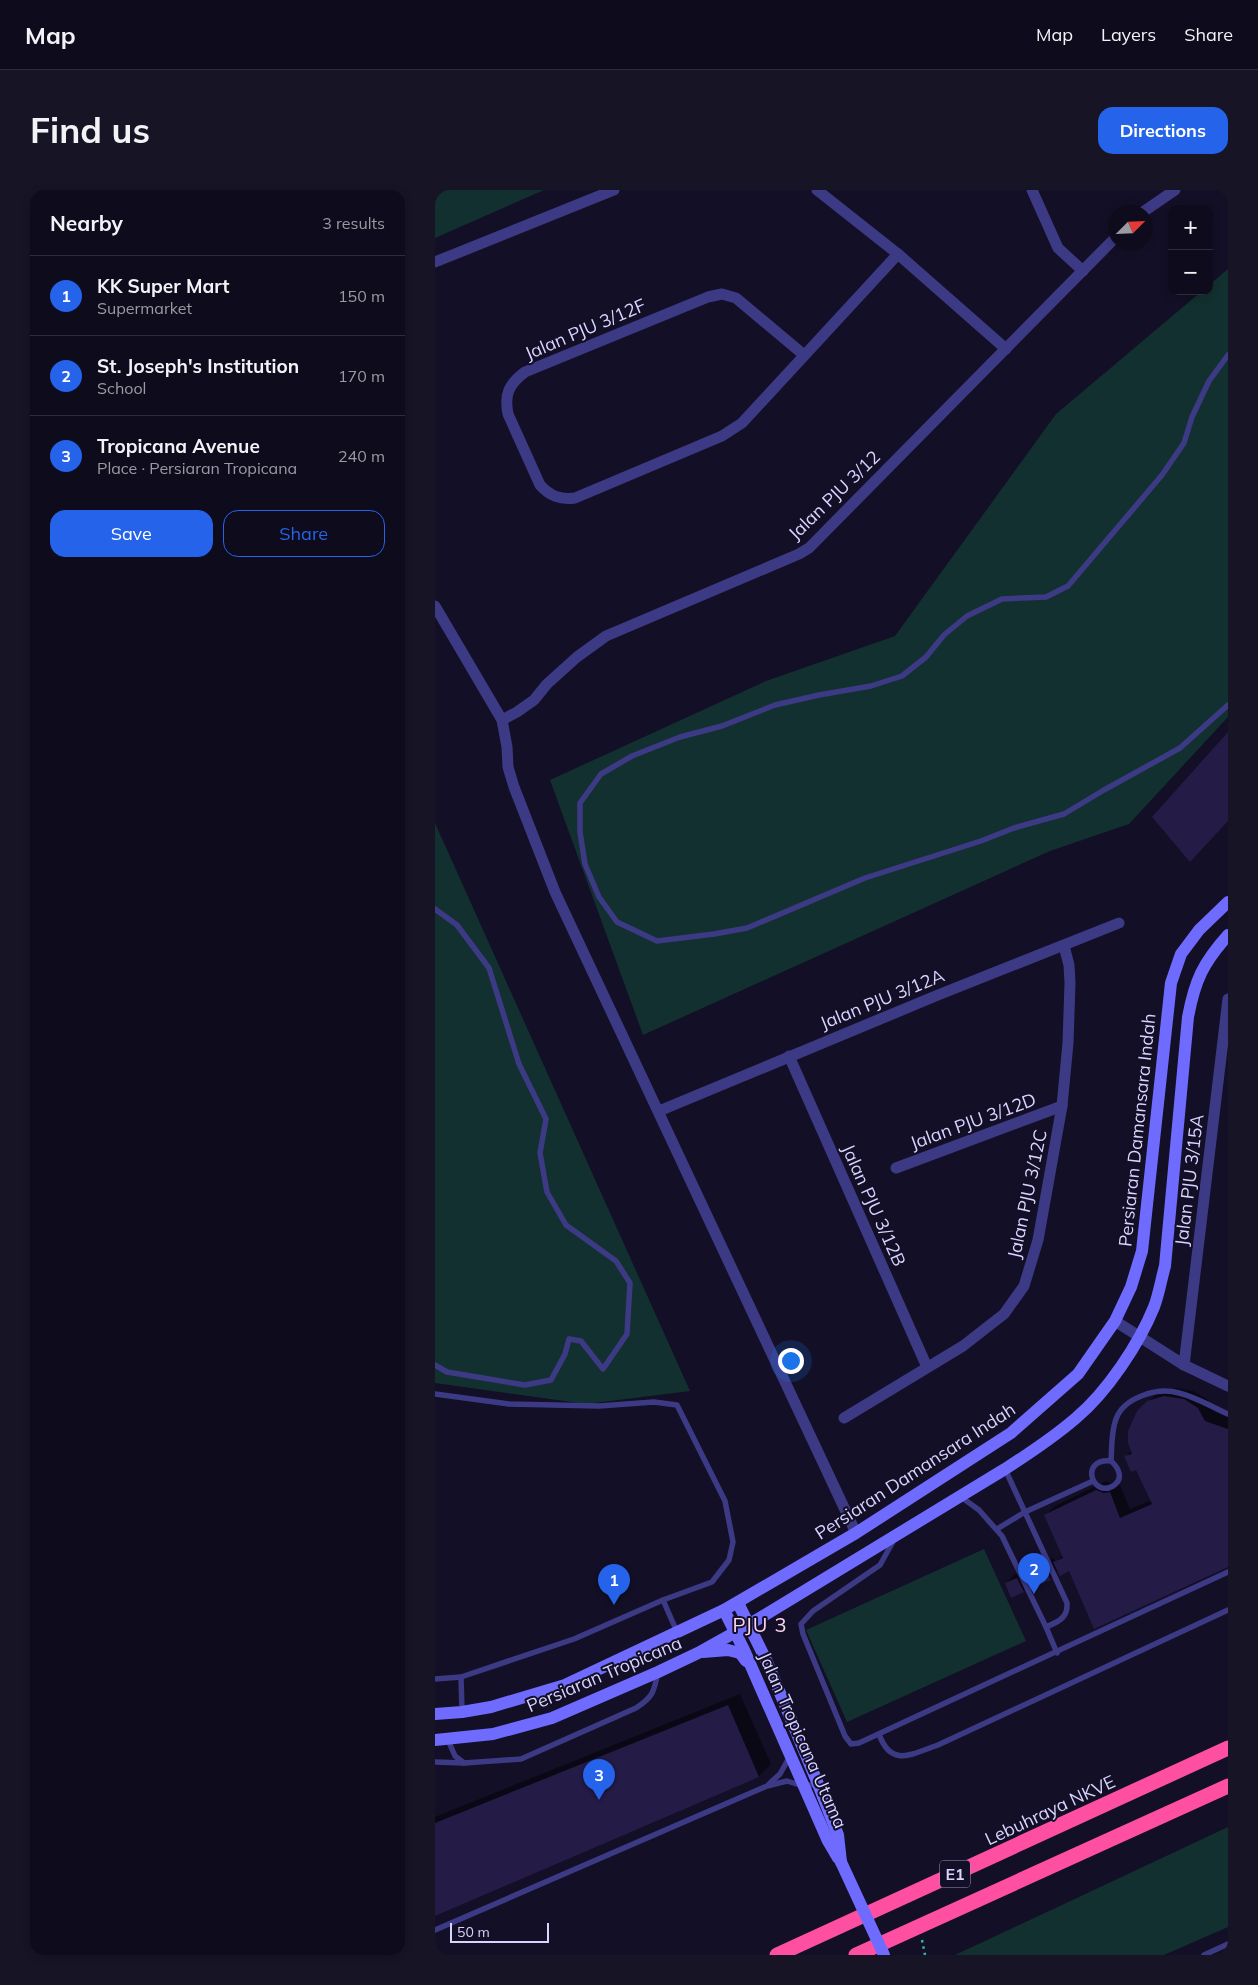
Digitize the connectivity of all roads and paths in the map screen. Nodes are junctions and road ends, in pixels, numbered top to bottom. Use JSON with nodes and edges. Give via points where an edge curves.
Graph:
{"nodes":[{"id":1,"x":614,"y":190,"type":"edge"},
{"id":2,"x":817,"y":190,"type":"edge"},
{"id":3,"x":1032,"y":190,"type":"edge"},
{"id":4,"x":1175,"y":190,"type":"edge"},
{"id":5,"x":1153,"y":205,"type":"edge"},
{"id":6,"x":1108,"y":245,"type":"edge"},
{"id":7,"x":898,"y":254,"type":"junction"},
{"id":8,"x":435,"y":262,"type":"edge"},
{"id":9,"x":1083,"y":271,"type":"junction"},
{"id":10,"x":1006,"y":348,"type":"junction"},
{"id":11,"x":804,"y":355,"type":"junction"},
{"id":12,"x":1228,"y":355,"type":"edge"},
{"id":13,"x":435,"y":606,"type":"edge"},
{"id":14,"x":1228,"y":706,"type":"edge"},
{"id":15,"x":502,"y":720,"type":"junction"},
{"id":16,"x":1228,"y":902,"type":"edge"},
{"id":17,"x":435,"y":909,"type":"edge"},
{"id":18,"x":1119,"y":923,"type":"dead end"},
{"id":19,"x":1228,"y":935,"type":"edge"},
{"id":20,"x":1064,"y":946,"type":"junction"},
{"id":21,"x":1228,"y":999,"type":"edge"},
{"id":22,"x":789,"y":1056,"type":"junction"},
{"id":23,"x":1062,"y":1106,"type":"junction"},
{"id":24,"x":659,"y":1111,"type":"junction"},
{"id":25,"x":896,"y":1168,"type":"dead end"},
{"id":26,"x":1115,"y":1320,"type":"junction"},
{"id":27,"x":1140,"y":1338,"type":"junction"},
{"id":28,"x":435,"y":1365,"type":"edge"},
{"id":29,"x":1184,"y":1365,"type":"junction"},
{"id":30,"x":927,"y":1367,"type":"junction"},
{"id":31,"x":1228,"y":1386,"type":"edge"},
{"id":32,"x":435,"y":1394,"type":"edge"},
{"id":33,"x":1228,"y":1414,"type":"edge"},
{"id":34,"x":844,"y":1418,"type":"dead end"},
{"id":35,"x":1111,"y":1460,"type":"junction"},
{"id":36,"x":1005,"y":1469,"type":"junction"},
{"id":37,"x":1093,"y":1482,"type":"junction"},
{"id":38,"x":961,"y":1497,"type":"junction"},
{"id":39,"x":1025,"y":1512,"type":"junction"},
{"id":40,"x":997,"y":1528,"type":"junction"},
{"id":41,"x":856,"y":1533,"type":"junction"},
{"id":42,"x":896,"y":1536,"type":"junction"},
{"id":43,"x":1228,"y":1572,"type":"edge"},
{"id":44,"x":663,"y":1600,"type":"junction"},
{"id":45,"x":738,"y":1602,"type":"junction"},
{"id":46,"x":724,"y":1610,"type":"junction"},
{"id":47,"x":1228,"y":1610,"type":"edge"},
{"id":48,"x":750,"y":1624,"type":"junction"},
{"id":49,"x":1046,"y":1627,"type":"junction"},
{"id":50,"x":677,"y":1632,"type":"junction"},
{"id":51,"x":736,"y":1632,"type":"junction"},
{"id":52,"x":698,"y":1653,"type":"junction"},
{"id":53,"x":1057,"y":1653,"type":"junction"},
{"id":54,"x":754,"y":1671,"type":"junction"},
{"id":55,"x":658,"y":1672,"type":"junction"},
{"id":56,"x":461,"y":1677,"type":"junction"},
{"id":57,"x":435,"y":1679,"type":"edge"},
{"id":58,"x":462,"y":1712,"type":"junction"},
{"id":59,"x":435,"y":1714,"type":"edge"},
{"id":60,"x":879,"y":1734,"type":"junction"},
{"id":61,"x":441,"y":1740,"type":"edge"},
{"id":62,"x":1228,"y":1748,"type":"edge"},
{"id":63,"x":790,"y":1754,"type":"junction"},
{"id":64,"x":435,"y":1762,"type":"edge"},
{"id":65,"x":464,"y":1762,"type":"junction"},
{"id":66,"x":818,"y":1784,"type":"junction"},
{"id":67,"x":767,"y":1786,"type":"junction"},
{"id":68,"x":803,"y":1786,"type":"junction"},
{"id":69,"x":1228,"y":1786,"type":"edge"},
{"id":70,"x":841,"y":1862,"type":"junction"},
{"id":71,"x":435,"y":1930,"type":"edge"},
{"id":72,"x":1228,"y":1944,"type":"edge"},
{"id":73,"x":1208,"y":1954,"type":"edge"},
{"id":74,"x":777,"y":1955,"type":"edge"},
{"id":75,"x":856,"y":1955,"type":"edge"},
{"id":76,"x":884,"y":1955,"type":"edge"}],
"edges":[{"from":1,"to":8,"type":"street"},
{"from":2,"to":7,"type":"street"},
{"from":3,"to":9,"type":"street","via":[[1058,248]]},
{"from":4,"to":5,"type":"street"},
{"from":6,"to":9,"type":"street","name":"Jalan PJU 3/12"},
{"from":7,"to":10,"type":"street"},
{"from":7,"to":11,"type":"street","name":"Jalan PJU 3/12F"},
{"from":9,"to":10,"type":"street","name":"Jalan PJU 3/12"},
{"from":10,"to":15,"type":"street","name":"Jalan PJU 3/12","via":[[809,548],[606,636],[577,657],[534,700]]},
{"from":11,"to":11,"type":"street","name":"Jalan PJU 3/12F","via":[[733,430],[575,498],[555,497],[540,485],[508,414],[509,390],[525,372],[722,294],[736,298]]},
{"from":12,"to":14,"type":"lane","via":[[1209,380],[1184,443],[1162,475],[1068,586],[1046,597],[1002,599],[967,616],[944,635],[926,658],[903,676],[871,686],[775,705],[632,756],[601,774],[580,803],[585,864],[599,898],[617,922],[657,941],[747,928],[865,878],[1064,814],[1180,748]]},
{"from":13,"to":15,"type":"street"},
{"from":15,"to":24,"type":"street","via":[[508,768],[525,818],[555,892]]},
{"from":16,"to":26,"type":"main road","name":"Persiaran Damansara Indah","via":[[1199,930],[1181,954],[1171,982],[1142,1251],[1131,1287]]},
{"from":17,"to":28,"type":"lane","via":[[457,925],[489,968],[519,1064],[546,1119],[540,1153],[547,1192],[566,1225],[617,1261],[630,1283],[627,1334],[603,1369],[581,1341],[569,1338],[565,1354],[551,1380],[525,1385],[447,1372]]},
{"from":18,"to":20,"type":"street","name":"Jalan PJU 3/12A"},
{"from":19,"to":27,"type":"main road","via":[[1203,966],[1193,990],[1165,1266],[1155,1305]]},
{"from":20,"to":22,"type":"street","name":"Jalan PJU 3/12A"},
{"from":20,"to":23,"type":"street","name":"Jalan PJU 3/12C","via":[[1069,983]]},
{"from":21,"to":29,"type":"street","name":"Jalan PJU 3/15A"},
{"from":22,"to":24,"type":"street","name":"Jalan PJU 3/12A"},
{"from":22,"to":30,"type":"street","name":"Jalan PJU 3/12B"},
{"from":23,"to":25,"type":"street","name":"Jalan PJU 3/12D"},
{"from":23,"to":30,"type":"street","name":"Jalan PJU 3/12C","via":[[1038,1240],[1024,1286],[1004,1314],[963,1346]]},
{"from":24,"to":41,"type":"street"},
{"from":26,"to":27,"type":"street"},
{"from":26,"to":41,"type":"main road","name":"Persiaran Damansara Indah","via":[[1078,1374],[1011,1433]]},
{"from":27,"to":29,"type":"street"},
{"from":27,"to":36,"type":"main road","via":[[1096,1398],[1077,1418]]},
{"from":29,"to":31,"type":"street"},
{"from":30,"to":34,"type":"street","name":"Jalan PJU 3/12C"},
{"from":32,"to":44,"type":"lane","via":[[509,1404],[599,1406],[654,1402],[677,1405],[725,1501],[733,1542],[729,1560],[711,1582]]},
{"from":33,"to":35,"type":"lane","via":[[1177,1392],[1146,1393],[1121,1410],[1116,1418]]},
{"from":35,"to":37,"type":"lane","via":[[1095,1464],[1091,1473]]},
{"from":35,"to":37,"type":"lane","via":[[1118,1467],[1117,1484],[1100,1488]]},
{"from":36,"to":38,"type":"main road"},
{"from":36,"to":39,"type":"lane"},
{"from":37,"to":39,"type":"lane"},
{"from":38,"to":40,"type":"lane"},
{"from":38,"to":42,"type":"main road"},
{"from":39,"to":40,"type":"lane"},
{"from":39,"to":49,"type":"lane","via":[[1067,1603],[1066,1616]]},
{"from":40,"to":49,"type":"lane"},
{"from":41,"to":45,"type":"main road","name":"Persiaran Damansara Indah"},
{"from":42,"to":48,"type":"main road"},
{"from":42,"to":60,"type":"lane","via":[[880,1565],[813,1611],[801,1624],[845,1736],[851,1744]]},
{"from":43,"to":53,"type":"lane"},
{"from":44,"to":50,"type":"lane"},
{"from":44,"to":56,"type":"lane","via":[[574,1639]]},
{"from":45,"to":46,"type":"main road","name":"Persiaran Tropicana"},
{"from":45,"to":48,"type":"main road","name":"Jalan Tropicana Utama"},
{"from":46,"to":50,"type":"main road","name":"Persiaran Tropicana"},
{"from":46,"to":51,"type":"main road","name":"Jalan Tropicana Utama"},
{"from":47,"to":60,"type":"lane","via":[[938,1745],[907,1756],[892,1754]]},
{"from":48,"to":51,"type":"main road","name":"Persiaran Tropicana"},
{"from":48,"to":66,"type":"main road","name":"Jalan Tropicana Utama"},
{"from":49,"to":53,"type":"lane"},
{"from":50,"to":58,"type":"main road","name":"Persiaran Tropicana","via":[[565,1685],[515,1701]]},
{"from":51,"to":52,"type":"main road","name":"Persiaran Tropicana"},
{"from":51,"to":54,"type":"main road","name":"Jalan Tropicana Utama"},
{"from":52,"to":54,"type":"main road","via":[[728,1650],[740,1653]]},
{"from":52,"to":55,"type":"main road","name":"Persiaran Tropicana"},
{"from":53,"to":60,"type":"lane"},
{"from":54,"to":63,"type":"main road","name":"Jalan Tropicana Utama"},
{"from":55,"to":61,"type":"main road","name":"Persiaran Tropicana","via":[[552,1718],[493,1734]]},
{"from":55,"to":65,"type":"lane","via":[[655,1690],[649,1700],[636,1708],[521,1759]]},
{"from":56,"to":57,"type":"lane"},
{"from":56,"to":58,"type":"lane"},
{"from":58,"to":59,"type":"main road","name":"Persiaran Tropicana"},
{"from":61,"to":65,"type":"lane"},
{"from":62,"to":74,"type":"highway","name":"Lebuhraya NKVE","number":"E1"},
{"from":63,"to":67,"type":"lane","via":[[780,1774]]},
{"from":63,"to":68,"type":"main road","name":"Jalan Tropicana Utama"},
{"from":64,"to":65,"type":"lane"},
{"from":66,"to":68,"type":"lane"},
{"from":66,"to":70,"type":"main road","name":"Jalan Tropicana Utama","via":[[838,1835]]},
{"from":67,"to":68,"type":"lane","via":[[787,1781]]},
{"from":67,"to":71,"type":"lane"},
{"from":68,"to":70,"type":"main road","name":"Jalan Tropicana Utama"},
{"from":69,"to":75,"type":"highway","number":"E1"},
{"from":70,"to":76,"type":"main road","name":"Jalan Tropicana Utama","bridge":true},
{"from":72,"to":73,"type":"lane"}]}
